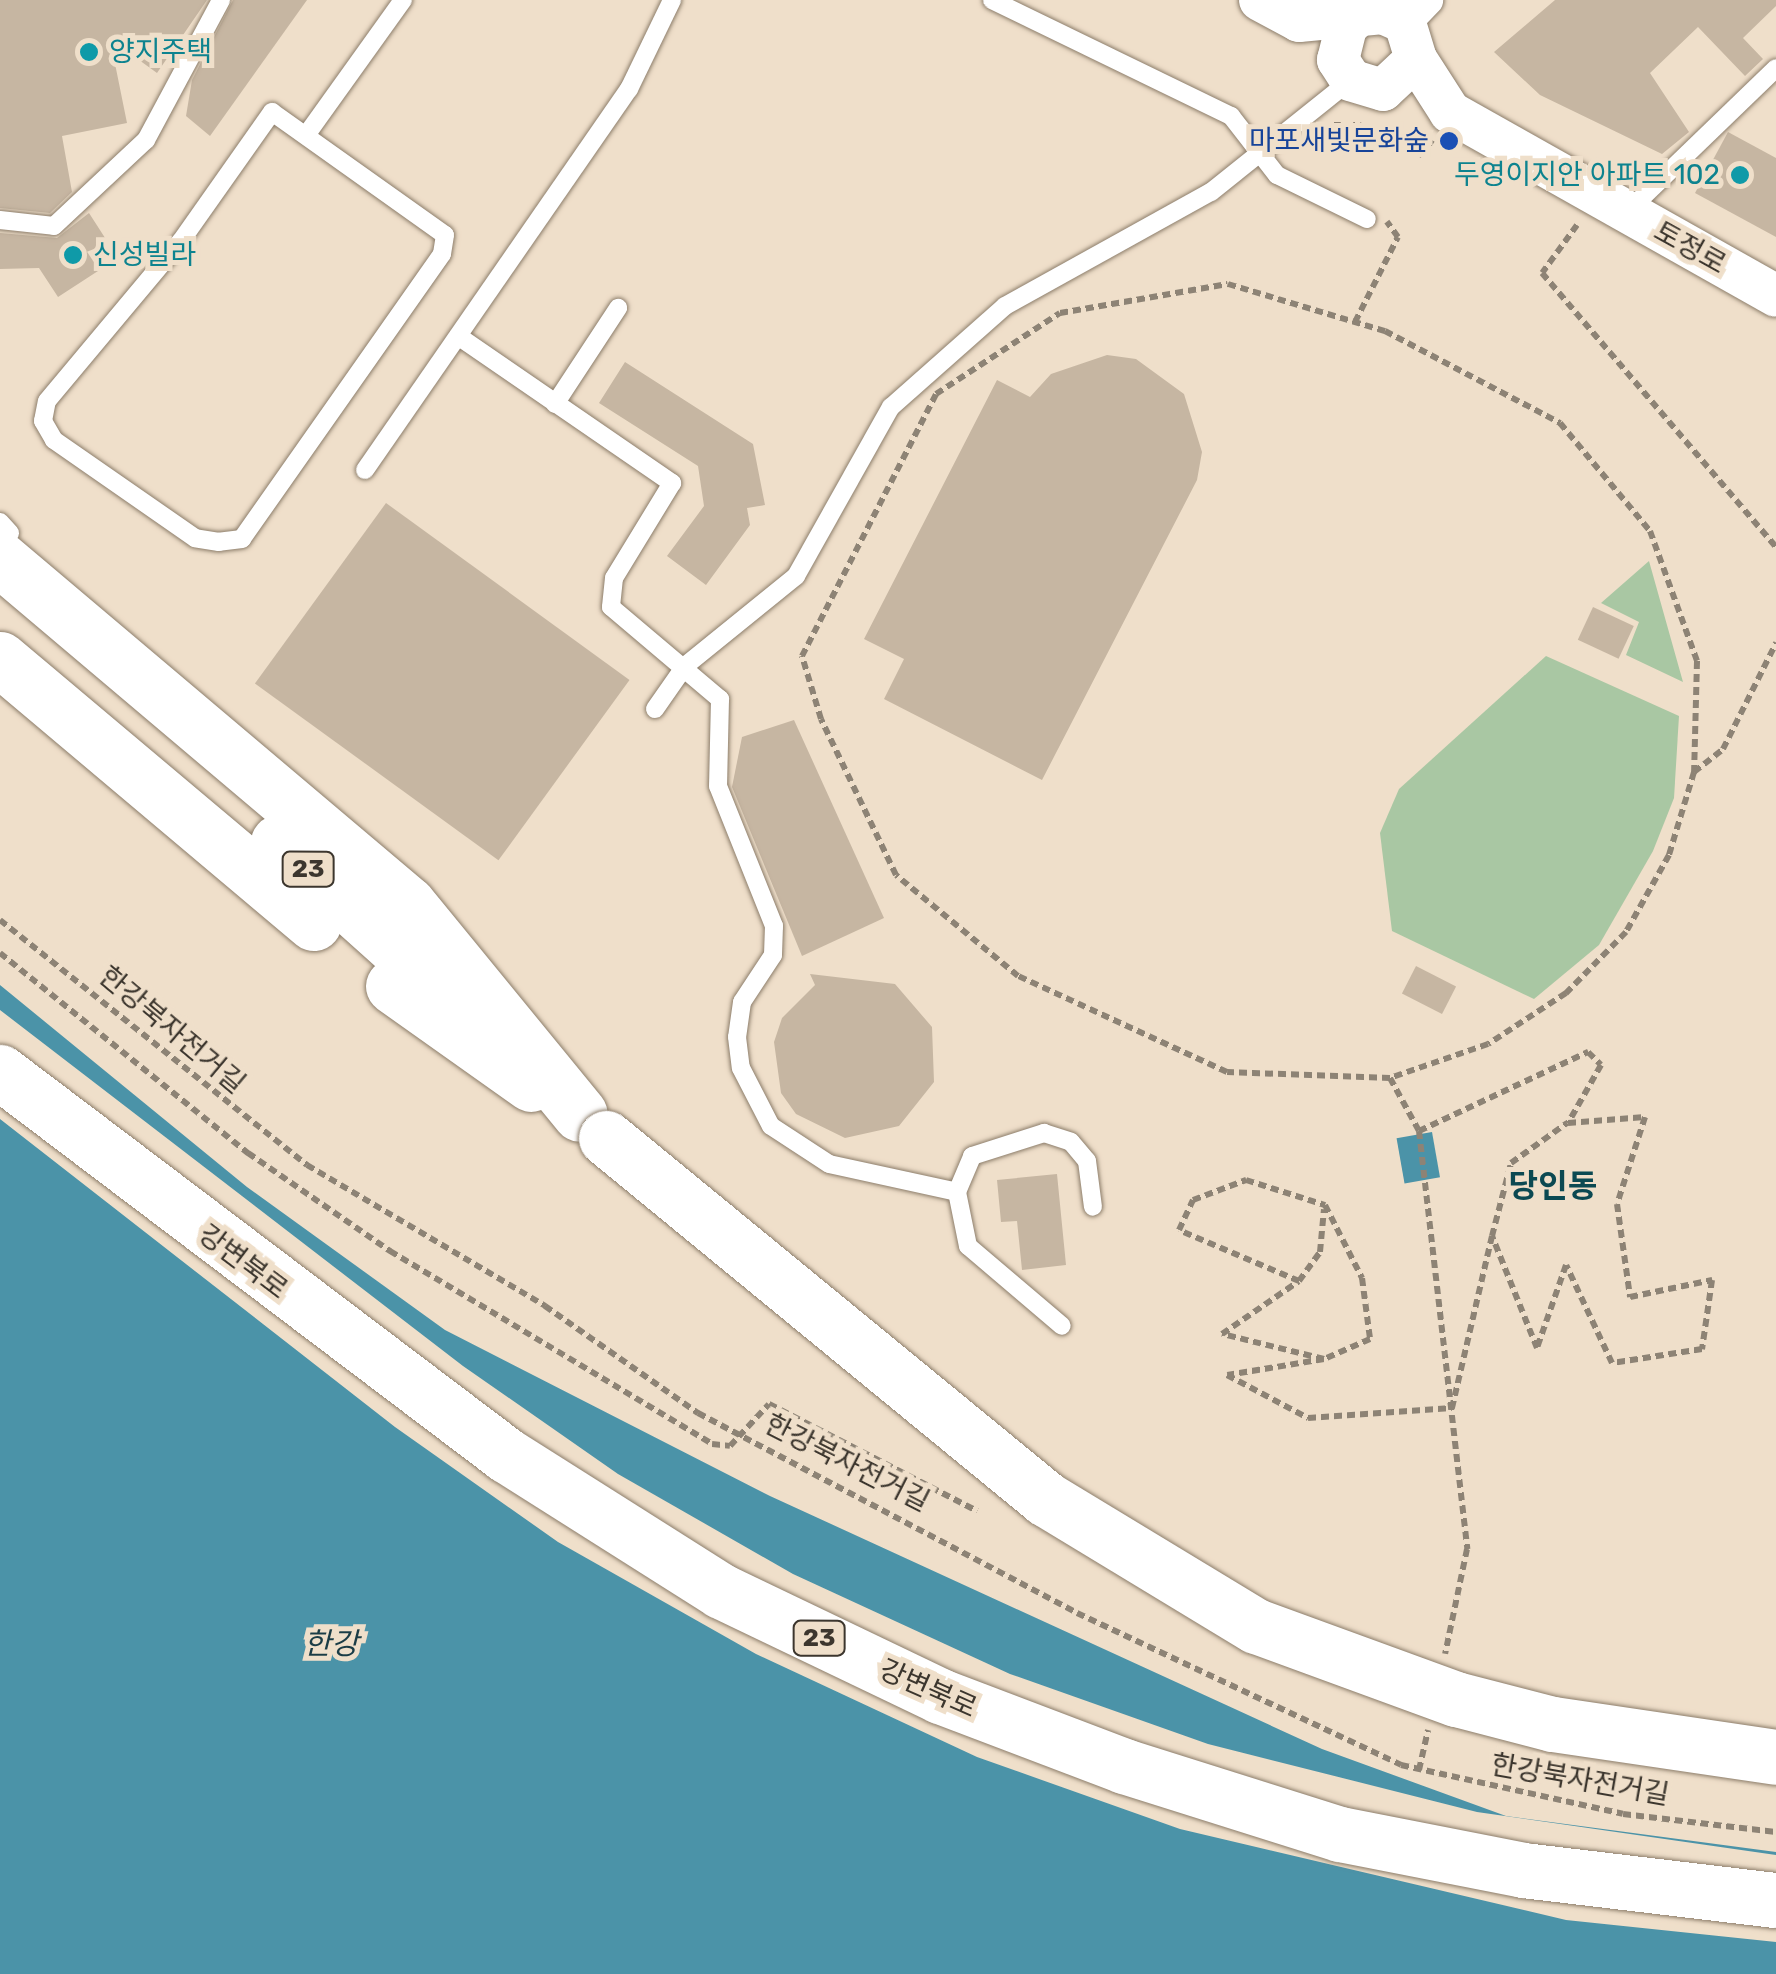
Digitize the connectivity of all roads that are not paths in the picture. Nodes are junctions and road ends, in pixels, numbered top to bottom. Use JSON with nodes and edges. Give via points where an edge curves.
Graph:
{"nodes":[{"id":1,"x":221,"y":0,"type":"edge"},
{"id":2,"x":403,"y":0,"type":"edge"},
{"id":3,"x":672,"y":0,"type":"edge"},
{"id":4,"x":992,"y":0,"type":"edge"},
{"id":5,"x":1260,"y":0,"type":"edge"},
{"id":6,"x":1358,"y":16,"type":"junction"},
{"id":7,"x":1300,"y":21,"type":"junction"},
{"id":8,"x":1416,"y":27,"type":"edge"},
{"id":9,"x":1776,"y":68,"type":"edge"},
{"id":10,"x":1357,"y":77,"type":"junction"},
{"id":11,"x":1450,"y":112,"type":"junction"},
{"id":12,"x":307,"y":134,"type":"junction"},
{"id":13,"x":1260,"y":146,"type":"junction"},
{"id":14,"x":1613,"y":204,"type":"junction"},
{"id":15,"x":1374,"y":216,"type":"road end"},
{"id":16,"x":0,"y":220,"type":"edge"},
{"id":17,"x":1776,"y":296,"type":"edge"},
{"id":18,"x":618,"y":308,"type":"dead end"},
{"id":19,"x":458,"y":336,"type":"junction"},
{"id":20,"x":555,"y":404,"type":"junction"},
{"id":21,"x":365,"y":470,"type":"dead end"},
{"id":22,"x":4,"y":538,"type":"edge"},
{"id":23,"x":0,"y":609,"type":"edge"},
{"id":24,"x":0,"y":659,"type":"edge"},
{"id":25,"x":684,"y":666,"type":"junction"},
{"id":26,"x":655,"y":709,"type":"dead end"},
{"id":27,"x":0,"y":1072,"type":"edge"},
{"id":28,"x":594,"y":1126,"type":"junction"},
{"id":29,"x":957,"y":1192,"type":"junction"},
{"id":30,"x":1093,"y":1206,"type":"dead end"},
{"id":31,"x":1062,"y":1326,"type":"dead end"},
{"id":32,"x":1776,"y":1758,"type":"edge"},
{"id":33,"x":1776,"y":1900,"type":"edge"}],
"edges":[{"from":1,"to":16,"type":"lane","via":[[146,140],[54,226]]},
{"from":2,"to":12,"type":"lane"},
{"from":3,"to":19,"type":"lane","via":[[629,89]]},
{"from":4,"to":13,"type":"lane","via":[[1232,116]]},
{"from":5,"to":7,"type":"street"},
{"from":6,"to":7,"type":"street"},
{"from":6,"to":8,"type":"street","via":[[1383,13]]},
{"from":6,"to":10,"type":"street","via":[[1346,27]]},
{"from":7,"to":10,"type":"street"},
{"from":8,"to":10,"type":"street"},
{"from":8,"to":11,"type":"street","name":"토정로"},
{"from":9,"to":14,"type":"lane"},
{"from":10,"to":11,"type":"street"},
{"from":10,"to":13,"type":"lane"},
{"from":11,"to":14,"type":"street","name":"토정로"},
{"from":12,"to":12,"type":"lane","via":[[272,112],[182,242],[46,400],[43,421],[54,440],[195,538],[242,539],[442,254],[445,235],[436,225]]},
{"from":13,"to":15,"type":"lane","via":[[1276,175]]},
{"from":13,"to":25,"type":"lane","via":[[1211,192],[1005,306],[891,407],[796,576]]},
{"from":14,"to":17,"type":"street","name":"토정로"},
{"from":18,"to":20,"type":"lane"},
{"from":19,"to":20,"type":"lane"},
{"from":19,"to":21,"type":"lane"},
{"from":20,"to":25,"type":"lane","via":[[672,484],[614,578],[611,607]]},
{"from":22,"to":28,"type":"highway","via":[[408,904]]},
{"from":23,"to":28,"type":"highway","number":"23","via":[[242,810]]},
{"from":24,"to":28,"type":"highway","number":"23","via":[[369,969]]},
{"from":25,"to":26,"type":"lane"},
{"from":25,"to":29,"type":"lane","via":[[720,699],[718,786],[774,926],[773,955],[742,1002],[737,1038],[754,1097],[772,1126],[829,1164]]},
{"from":27,"to":33,"type":"highway","name":"강변북로","number":"23","via":[[506,1456],[721,1591],[940,1696],[1124,1766],[1340,1834],[1523,1870]]},
{"from":28,"to":32,"type":"highway","number":"23","bridge":true,"via":[[1046,1499],[1256,1626],[1456,1700],[1589,1730]]},
{"from":29,"to":30,"type":"lane","via":[[972,1156],[1044,1133],[1071,1142],[1087,1161]]},
{"from":29,"to":31,"type":"lane","via":[[968,1246]]}]}
